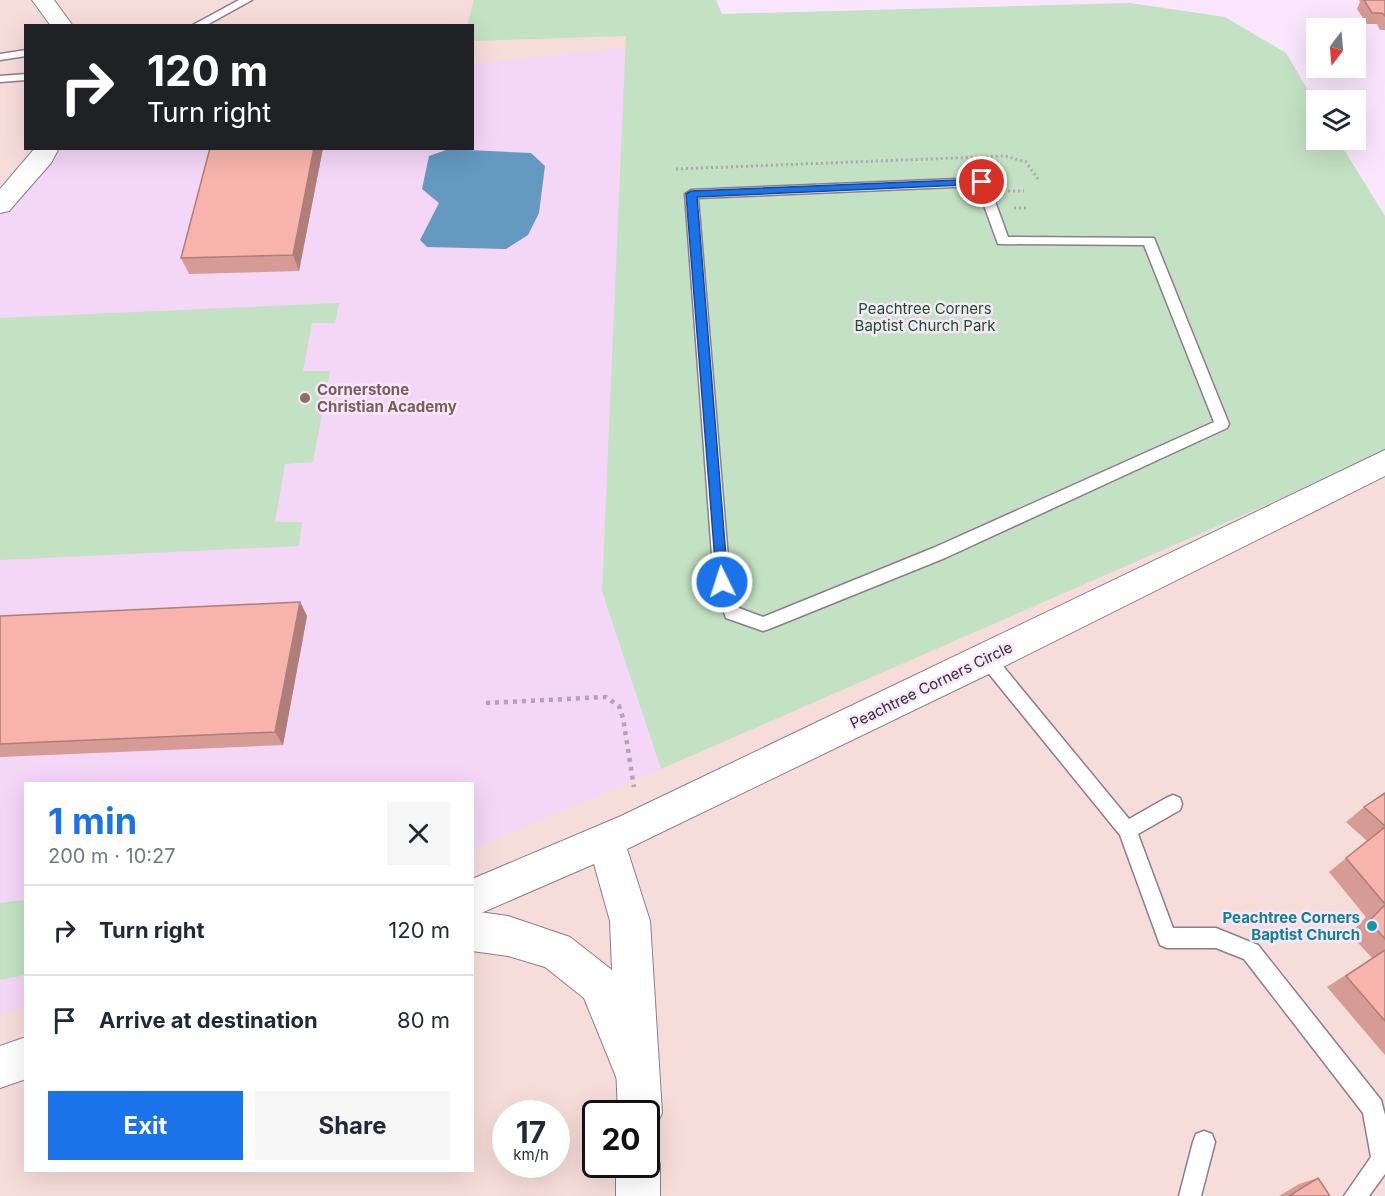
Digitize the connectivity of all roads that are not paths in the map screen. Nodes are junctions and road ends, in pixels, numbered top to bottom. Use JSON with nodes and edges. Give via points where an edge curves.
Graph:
{"nodes":[{"id":1,"x":43,"y":0,"type":"edge"},
{"id":2,"x":247,"y":0,"type":"edge"},
{"id":3,"x":61,"y":24,"type":"edge"},
{"id":4,"x":200,"y":24,"type":"edge"},
{"id":5,"x":24,"y":53,"type":"edge"},
{"id":6,"x":0,"y":57,"type":"edge"},
{"id":7,"x":24,"y":77,"type":"edge"},
{"id":8,"x":0,"y":79,"type":"edge"},
{"id":9,"x":46,"y":150,"type":"edge"},
{"id":10,"x":0,"y":205,"type":"edge"},
{"id":11,"x":1385,"y":462,"type":"edge"},
{"id":12,"x":763,"y":624,"type":"joint"},
{"id":13,"x":987,"y":660,"type":"junction"},
{"id":14,"x":1173,"y":804,"type":"dead end"},
{"id":15,"x":1127,"y":830,"type":"junction"},
{"id":16,"x":606,"y":841,"type":"junction"},
{"id":17,"x":474,"y":897,"type":"edge"},
{"id":18,"x":474,"y":931,"type":"edge"},
{"id":19,"x":24,"y":1059,"type":"edge"},
{"id":20,"x":0,"y":1067,"type":"edge"},
{"id":21,"x":640,"y":1099,"type":"edge"},
{"id":22,"x":1204,"y":1142,"type":"dead end"},
{"id":23,"x":638,"y":1178,"type":"edge"},
{"id":24,"x":638,"y":1196,"type":"edge"},
{"id":25,"x":1190,"y":1196,"type":"edge"},
{"id":26,"x":1355,"y":1196,"type":"edge"}],
"edges":[{"from":1,"to":3,"type":"street"},
{"from":2,"to":4,"type":"lane"},
{"from":5,"to":6,"type":"lane"},
{"from":7,"to":8,"type":"lane"},
{"from":9,"to":10,"type":"street"},
{"from":11,"to":13,"type":"street","name":"Peachtree Corners Circle"},
{"from":12,"to":12,"type":"lane","via":[[939,553],[1222,424],[1149,241],[1003,241],[982,182],[691,194],[722,582],[732,614]]},
{"from":13,"to":15,"type":"lane"},
{"from":13,"to":16,"type":"street","name":"Peachtree Corners Circle"},
{"from":14,"to":15,"type":"lane"},
{"from":15,"to":26,"type":"lane","via":[[1167,938],[1216,938],[1251,952],[1373,1108],[1382,1160]]},
{"from":16,"to":17,"type":"street","name":"Peachtree Corners Circle"},
{"from":16,"to":21,"type":"street","via":[[630,921]]},
{"from":18,"to":21,"type":"street","via":[[508,936],[556,951],[598,984]]},
{"from":19,"to":20,"type":"street"},
{"from":22,"to":25,"type":"lane"},
{"from":23,"to":24,"type":"street"}]}
